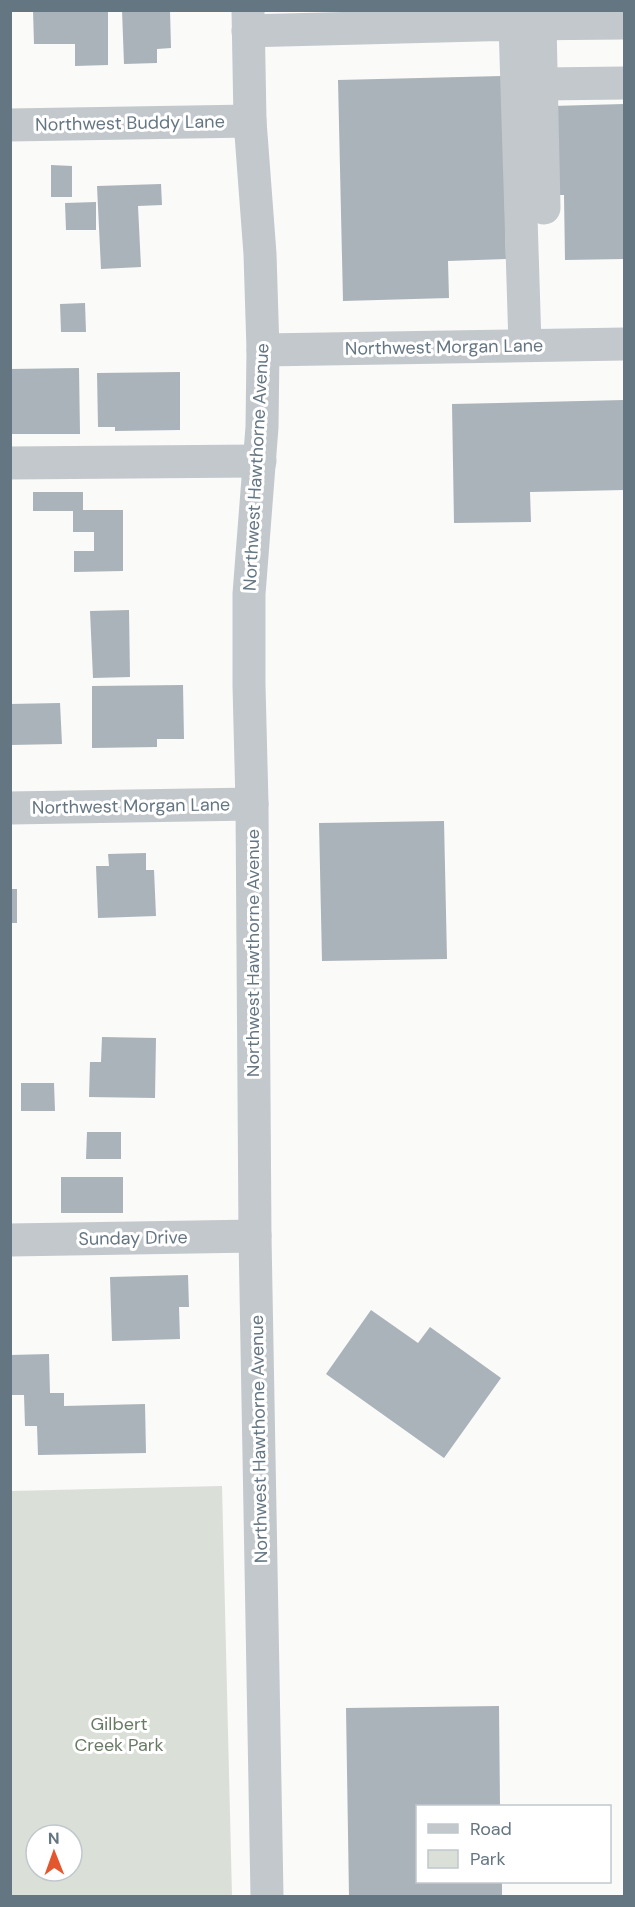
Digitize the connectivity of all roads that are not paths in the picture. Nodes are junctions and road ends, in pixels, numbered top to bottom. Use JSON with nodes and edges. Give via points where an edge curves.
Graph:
{"nodes":[{"id":1,"x":248,"y":21,"type":"edge"},
{"id":2,"x":624,"y":22,"type":"edge"},
{"id":3,"x":527,"y":24,"type":"junction"},
{"id":4,"x":624,"y":83,"type":"edge"},
{"id":5,"x":541,"y":84,"type":"junction"},
{"id":6,"x":250,"y":121,"type":"junction"},
{"id":7,"x":10,"y":125,"type":"edge"},
{"id":8,"x":544,"y":208,"type":"dead end"},
{"id":9,"x":624,"y":344,"type":"edge"},
{"id":10,"x":525,"y":345,"type":"junction"},
{"id":11,"x":263,"y":350,"type":"junction"},
{"id":12,"x":260,"y":461,"type":"junction"},
{"id":13,"x":10,"y":463,"type":"edge"},
{"id":14,"x":252,"y":804,"type":"junction"},
{"id":15,"x":10,"y":808,"type":"edge"},
{"id":16,"x":255,"y":1236,"type":"junction"},
{"id":17,"x":10,"y":1240,"type":"edge"},
{"id":18,"x":267,"y":1896,"type":"edge"}],
"edges":[{"from":1,"to":3,"type":"street"},
{"from":1,"to":6,"type":"street","name":"Northwest Hawthorne Avenue"},
{"from":2,"to":3,"type":"street"},
{"from":3,"to":5,"type":"street"},
{"from":3,"to":10,"type":"street"},
{"from":4,"to":5,"type":"street"},
{"from":5,"to":8,"type":"street"},
{"from":6,"to":7,"type":"street","name":"Northwest Buddy Lane"},
{"from":6,"to":11,"type":"street","name":"Northwest Hawthorne Avenue"},
{"from":9,"to":10,"type":"street","name":"Northwest Morgan Lane"},
{"from":10,"to":11,"type":"street","name":"Northwest Morgan Lane"},
{"from":11,"to":12,"type":"street","name":"Northwest Hawthorne Avenue"},
{"from":12,"to":13,"type":"street"},
{"from":12,"to":14,"type":"street","name":"Northwest Hawthorne Avenue","via":[[249,594]]},
{"from":14,"to":15,"type":"street","name":"Northwest Morgan Lane"},
{"from":14,"to":16,"type":"street","name":"Northwest Hawthorne Avenue"},
{"from":16,"to":17,"type":"street","name":"Sunday Drive"},
{"from":16,"to":18,"type":"street","name":"Northwest Hawthorne Avenue"}]}
